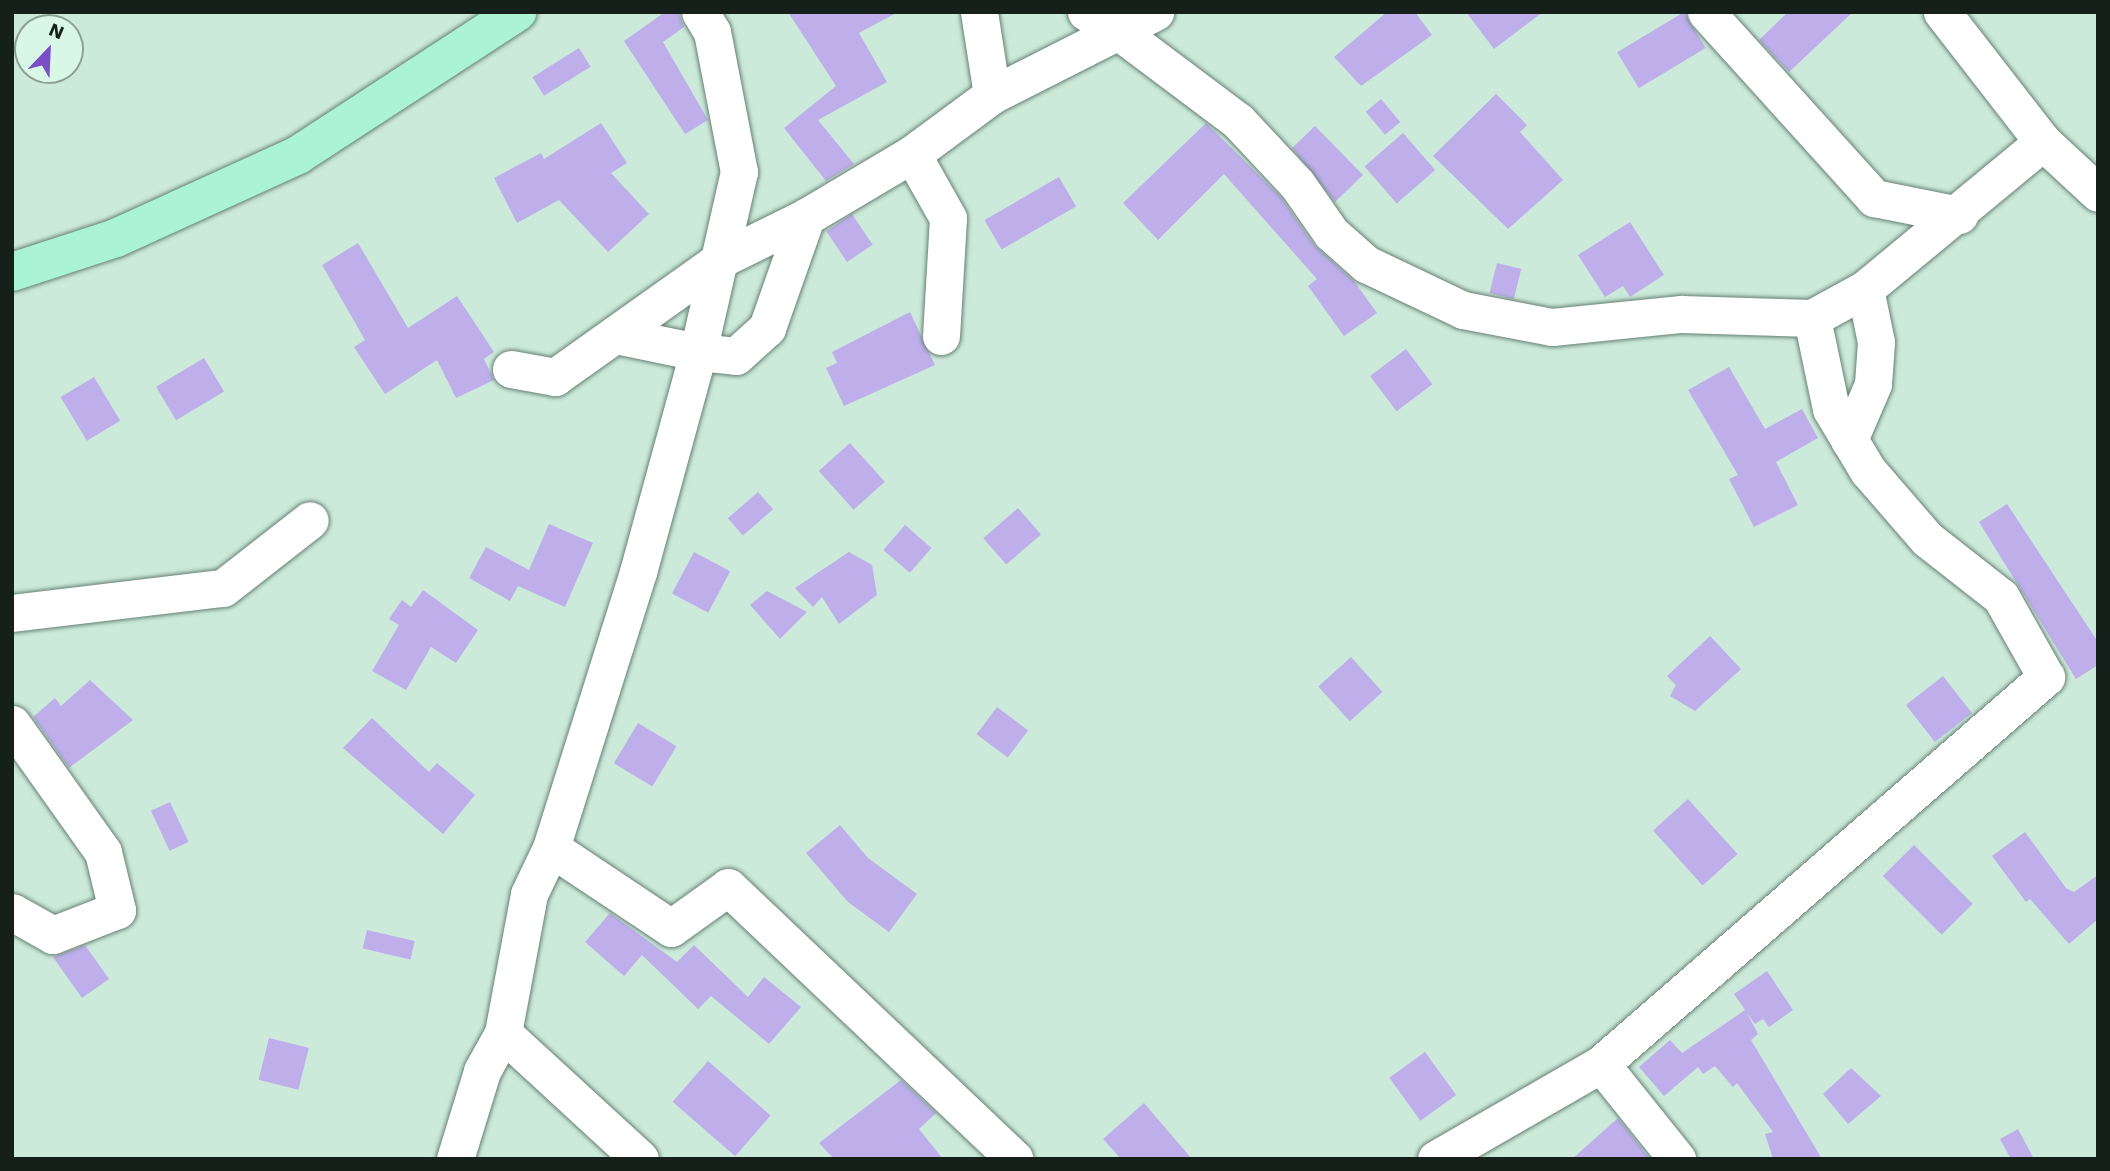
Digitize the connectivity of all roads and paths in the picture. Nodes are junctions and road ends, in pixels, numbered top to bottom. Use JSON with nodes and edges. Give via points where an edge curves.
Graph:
{"nodes":[{"id":1,"x":517,"y":12,"type":"edge"},
{"id":2,"x":700,"y":12,"type":"edge"},
{"id":3,"x":978,"y":12,"type":"edge"},
{"id":4,"x":1086,"y":12,"type":"edge"},
{"id":5,"x":1156,"y":12,"type":"edge"},
{"id":6,"x":1706,"y":12,"type":"edge"},
{"id":7,"x":1942,"y":12,"type":"edge"},
{"id":8,"x":1118,"y":31,"type":"junction"},
{"id":9,"x":992,"y":94,"type":"junction"},
{"id":10,"x":2043,"y":142,"type":"junction"},
{"id":11,"x":912,"y":154,"type":"junction"},
{"id":12,"x":2098,"y":193,"type":"edge"},
{"id":13,"x":1959,"y":215,"type":"junction"},
{"id":14,"x":806,"y":217,"type":"junction"},
{"id":15,"x":721,"y":259,"type":"junction"},
{"id":16,"x":12,"y":272,"type":"edge"},
{"id":17,"x":1865,"y":289,"type":"junction"},
{"id":18,"x":1812,"y":318,"type":"junction"},
{"id":19,"x":615,"y":335,"type":"junction"},
{"id":20,"x":941,"y":336,"type":"dead end"},
{"id":21,"x":1876,"y":342,"type":"junction"},
{"id":22,"x":698,"y":352,"type":"junction"},
{"id":23,"x":511,"y":369,"type":"dead end"},
{"id":24,"x":1849,"y":440,"type":"junction"},
{"id":25,"x":310,"y":520,"type":"dead end"},
{"id":26,"x":12,"y":613,"type":"edge"},
{"id":27,"x":12,"y":724,"type":"edge"},
{"id":28,"x":551,"y":848,"type":"junction"},
{"id":29,"x":12,"y":912,"type":"edge"},
{"id":30,"x":503,"y":1033,"type":"junction"},
{"id":31,"x":1601,"y":1064,"type":"junction"},
{"id":32,"x":455,"y":1159,"type":"edge"},
{"id":33,"x":640,"y":1159,"type":"edge"},
{"id":34,"x":1016,"y":1159,"type":"edge"},
{"id":35,"x":1436,"y":1159,"type":"edge"},
{"id":36,"x":1677,"y":1159,"type":"edge"}],
"edges":[{"from":1,"to":16,"type":"main road","via":[[298,156],[116,238]]},
{"from":2,"to":15,"type":"street","via":[[712,32],[739,172]]},
{"from":3,"to":9,"type":"street"},
{"from":4,"to":8,"type":"street"},
{"from":5,"to":8,"type":"street"},
{"from":6,"to":13,"type":"street","via":[[1874,198]]},
{"from":7,"to":10,"type":"street"},
{"from":8,"to":9,"type":"street"},
{"from":8,"to":18,"type":"street","via":[[1238,121],[1297,184],[1331,233],[1414,291],[1463,310],[1552,327],[1681,314]]},
{"from":9,"to":11,"type":"street"},
{"from":10,"to":12,"type":"street"},
{"from":10,"to":13,"type":"street"},
{"from":11,"to":14,"type":"street"},
{"from":11,"to":20,"type":"street","via":[[948,218]]},
{"from":13,"to":17,"type":"street"},
{"from":14,"to":15,"type":"street"},
{"from":14,"to":22,"type":"street","via":[[767,328],[736,356]]},
{"from":15,"to":19,"type":"street"},
{"from":15,"to":22,"type":"street"},
{"from":17,"to":18,"type":"street"},
{"from":17,"to":21,"type":"street"},
{"from":18,"to":21,"type":"street"},
{"from":18,"to":24,"type":"street","via":[[1831,409]]},
{"from":19,"to":22,"type":"street"},
{"from":19,"to":23,"type":"street","via":[[555,377]]},
{"from":21,"to":24,"type":"street","via":[[1873,384]]},
{"from":22,"to":28,"type":"street"},
{"from":24,"to":31,"type":"street","via":[[1927,540],[2001,597],[2046,677]]},
{"from":25,"to":26,"type":"street","via":[[223,588]]},
{"from":27,"to":29,"type":"street","via":[[103,852],[117,910],[53,935]]},
{"from":28,"to":30,"type":"street","via":[[520,926]]},
{"from":28,"to":34,"type":"street","via":[[671,928],[728,887]]},
{"from":30,"to":32,"type":"street","via":[[482,1072]]},
{"from":30,"to":33,"type":"street"},
{"from":31,"to":35,"type":"street"},
{"from":31,"to":36,"type":"street"}]}
